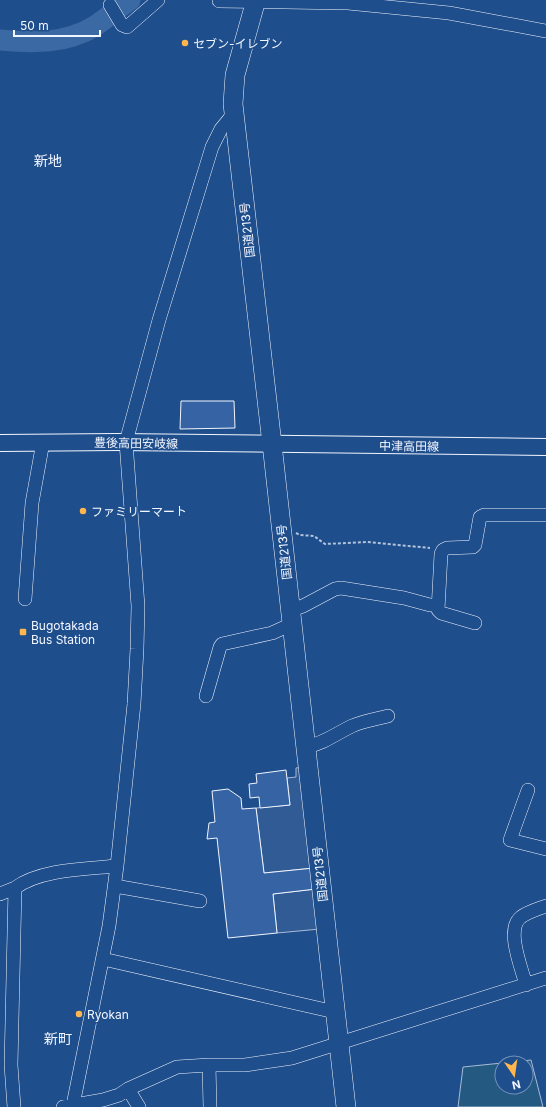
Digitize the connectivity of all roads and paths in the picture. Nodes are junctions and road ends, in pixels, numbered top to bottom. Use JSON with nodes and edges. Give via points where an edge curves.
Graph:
{"nodes":[{"id":1,"x":158,"y":0,"type":"edge"},
{"id":2,"x":219,"y":1,"type":"dead end"},
{"id":3,"x":256,"y":1,"type":"edge"},
{"id":4,"x":110,"y":5,"type":"dead end"},
{"id":5,"x":546,"y":31,"type":"edge"},
{"id":6,"x":234,"y":113,"type":"junction"},
{"id":7,"x":42,"y":442,"type":"junction"},
{"id":8,"x":126,"y":442,"type":"junction"},
{"id":9,"x":0,"y":443,"type":"edge"},
{"id":10,"x":272,"y":444,"type":"junction"},
{"id":11,"x":546,"y":447,"type":"edge"},
{"id":12,"x":546,"y":515,"type":"edge"},
{"id":13,"x":293,"y":531,"type":"dead end"},
{"id":14,"x":443,"y":550,"type":"junction"},
{"id":15,"x":25,"y":599,"type":"dead end"},
{"id":16,"x":438,"y":604,"type":"junction"},
{"id":17,"x":291,"y":617,"type":"junction"},
{"id":18,"x":475,"y":623,"type":"dead end"},
{"id":19,"x":206,"y":696,"type":"dead end"},
{"id":20,"x":388,"y":716,"type":"dead end"},
{"id":21,"x":306,"y":747,"type":"junction"},
{"id":22,"x":528,"y":790,"type":"dead end"},
{"id":23,"x":546,"y":849,"type":"edge"},
{"id":24,"x":117,"y":866,"type":"junction"},
{"id":25,"x":115,"y":886,"type":"junction"},
{"id":26,"x":16,"y":888,"type":"junction"},
{"id":27,"x":0,"y":894,"type":"edge"},
{"id":28,"x":200,"y":901,"type":"dead end"},
{"id":29,"x":546,"y":906,"type":"edge"},
{"id":30,"x":103,"y":959,"type":"junction"},
{"id":31,"x":546,"y":978,"type":"edge"},
{"id":32,"x":526,"y":985,"type":"junction"},
{"id":33,"x":335,"y":1012,"type":"junction"},
{"id":34,"x":339,"y":1044,"type":"junction"},
{"id":35,"x":209,"y":1065,"type":"junction"},
{"id":36,"x":128,"y":1089,"type":"junction"},
{"id":37,"x":68,"y":1106,"type":"edge"},
{"id":38,"x":14,"y":1107,"type":"edge"},
{"id":39,"x":139,"y":1107,"type":"edge"},
{"id":40,"x":210,"y":1107,"type":"edge"},
{"id":41,"x":346,"y":1107,"type":"edge"}],
"edges":[{"from":1,"to":4,"type":"street","via":[[127,27],[122,25]]},
{"from":2,"to":3,"type":"street"},
{"from":3,"to":5,"type":"street","via":[[348,3],[449,13]]},
{"from":3,"to":6,"type":"highway","name":"国道213号","via":[[235,75]]},
{"from":6,"to":8,"type":"street","via":[[221,129],[212,147],[159,320]]},
{"from":6,"to":10,"type":"highway","name":"国道213号"},
{"from":7,"to":8,"type":"main road","name":"豊後高田安岐線"},
{"from":7,"to":9,"type":"main road","name":"豊後高田安岐線"},
{"from":7,"to":15,"type":"street","via":[[32,503]]},
{"from":8,"to":10,"type":"main road","name":"豊後高田安岐線"},
{"from":8,"to":24,"type":"street","via":[[138,606],[134,704]]},
{"from":10,"to":11,"type":"main road","name":"中津高田線"},
{"from":10,"to":17,"type":"highway","name":"国道213号"},
{"from":12,"to":14,"type":"street","via":[[484,515],[480,517],[473,547]]},
{"from":13,"to":14,"type":"path","via":[[300,535],[314,536],[325,544],[367,542]]},
{"from":14,"to":16,"type":"street"},
{"from":16,"to":17,"type":"street","via":[[430,605],[341,588],[303,606]]},
{"from":16,"to":18,"type":"street","via":[[441,613]]},
{"from":17,"to":19,"type":"street","via":[[272,633],[222,644]]},
{"from":17,"to":21,"type":"highway","name":"国道213号"},
{"from":20,"to":21,"type":"street","via":[[352,726],[328,740]]},
{"from":21,"to":33,"type":"highway","name":"国道213号"},
{"from":22,"to":23,"type":"street","via":[[510,840]]},
{"from":24,"to":25,"type":"street"},
{"from":24,"to":26,"type":"street","via":[[49,874],[27,880]]},
{"from":25,"to":28,"type":"street"},
{"from":25,"to":30,"type":"street"},
{"from":26,"to":27,"type":"street"},
{"from":26,"to":38,"type":"street","via":[[11,1065]]},
{"from":29,"to":32,"type":"street","via":[[521,917],[514,926],[514,939]]},
{"from":30,"to":33,"type":"street"},
{"from":30,"to":37,"type":"street"},
{"from":31,"to":32,"type":"street"},
{"from":32,"to":34,"type":"street"},
{"from":33,"to":34,"type":"highway","name":"国道213号"},
{"from":34,"to":35,"type":"street","via":[[292,1058],[245,1064]]},
{"from":34,"to":41,"type":"highway","name":"国道213号"},
{"from":35,"to":36,"type":"street","via":[[177,1068]]},
{"from":35,"to":40,"type":"street"},
{"from":36,"to":37,"type":"street","via":[[103,1100]]},
{"from":36,"to":39,"type":"street"}]}
